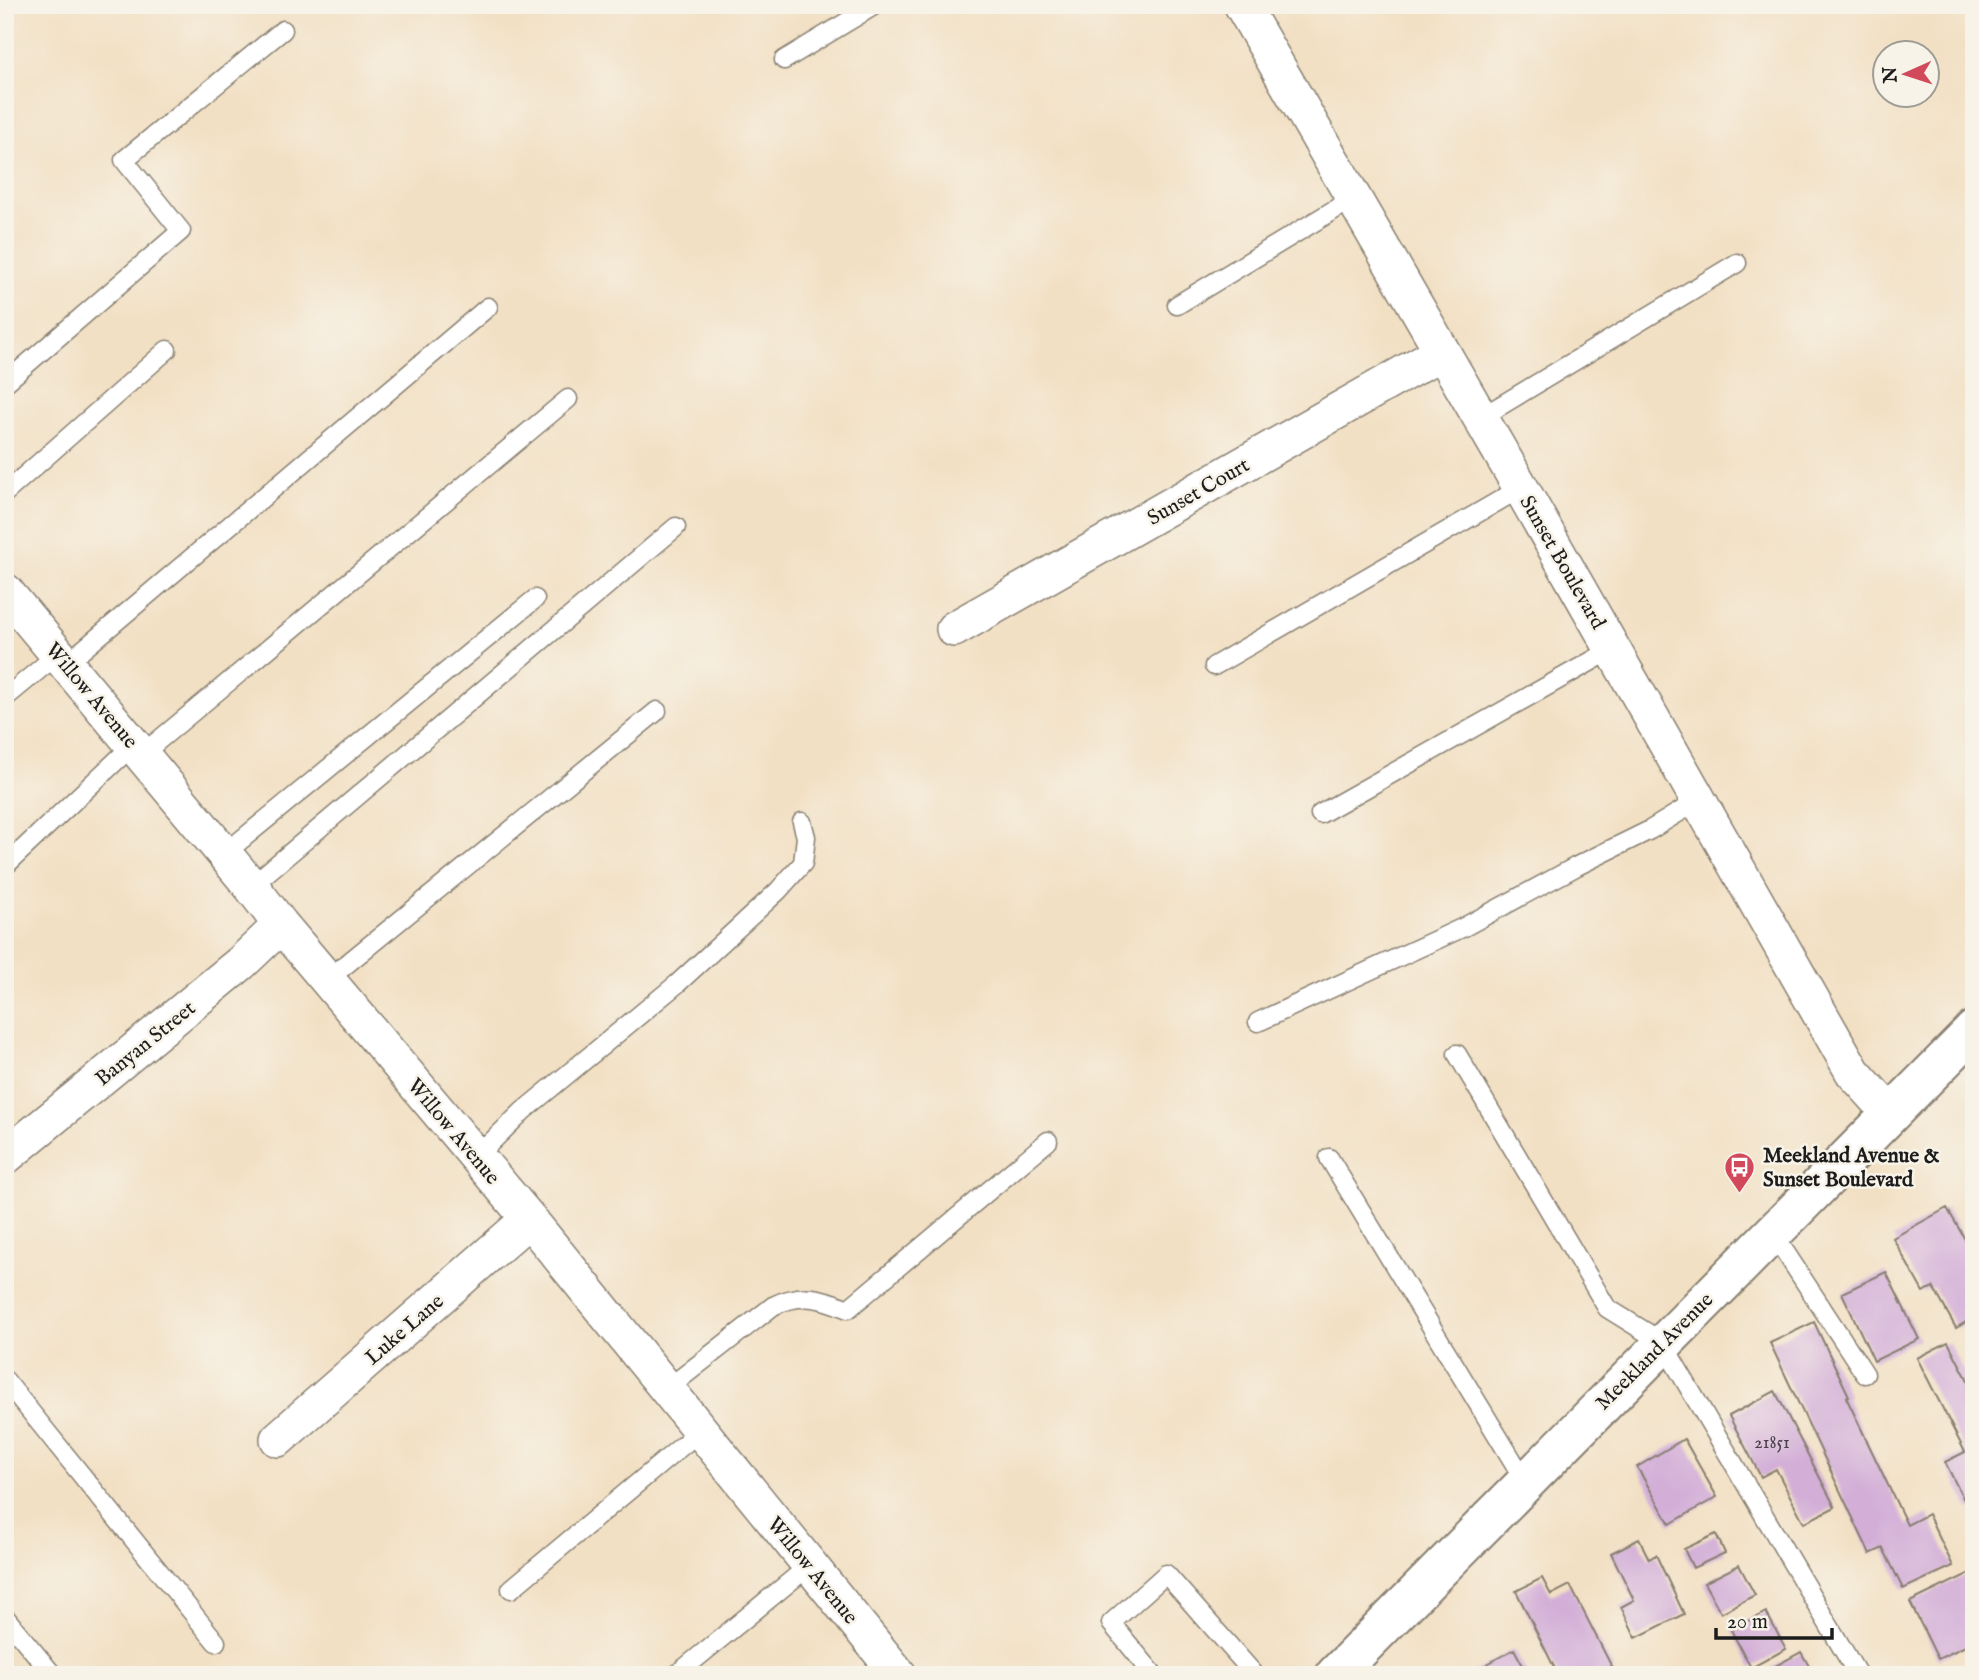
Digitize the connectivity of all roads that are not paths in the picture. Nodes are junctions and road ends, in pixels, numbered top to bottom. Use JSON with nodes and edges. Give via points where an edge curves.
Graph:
{"nodes":[{"id":1,"x":875,"y":5,"type":"edge"},
{"id":2,"x":1241,"y":5,"type":"edge"},
{"id":3,"x":283,"y":30,"type":"dead end"},
{"id":4,"x":784,"y":60,"type":"dead end"},
{"id":5,"x":1353,"y":199,"type":"junction"},
{"id":6,"x":1737,"y":263,"type":"dead end"},
{"id":7,"x":1177,"y":305,"type":"dead end"},
{"id":8,"x":488,"y":307,"type":"dead end"},
{"id":9,"x":167,"y":350,"type":"dead end"},
{"id":10,"x":1441,"y":352,"type":"junction"},
{"id":11,"x":5,"y":383,"type":"edge"},
{"id":12,"x":568,"y":399,"type":"dead end"},
{"id":13,"x":1480,"y":418,"type":"junction"},
{"id":14,"x":1521,"y":488,"type":"junction"},
{"id":15,"x":5,"y":493,"type":"edge"},
{"id":16,"x":676,"y":527,"type":"dead end"},
{"id":17,"x":5,"y":591,"type":"edge"},
{"id":18,"x":536,"y":599,"type":"dead end"},
{"id":19,"x":954,"y":629,"type":"dead end"},
{"id":20,"x":1613,"y":649,"type":"junction"},
{"id":21,"x":62,"y":659,"type":"junction"},
{"id":22,"x":1214,"y":666,"type":"dead end"},
{"id":23,"x":5,"y":698,"type":"edge"},
{"id":24,"x":657,"y":711,"type":"dead end"},
{"id":25,"x":137,"y":750,"type":"junction"},
{"id":26,"x":1699,"y":800,"type":"junction"},
{"id":27,"x":1320,"y":814,"type":"dead end"},
{"id":28,"x":802,"y":822,"type":"dead end"},
{"id":29,"x":224,"y":854,"type":"junction"},
{"id":30,"x":5,"y":866,"type":"edge"},
{"id":31,"x":251,"y":886,"type":"junction"},
{"id":32,"x":281,"y":925,"type":"junction"},
{"id":33,"x":327,"y":980,"type":"junction"},
{"id":34,"x":1258,"y":1022,"type":"dead end"},
{"id":35,"x":1974,"y":1030,"type":"edge"},
{"id":36,"x":1457,"y":1054,"type":"dead end"},
{"id":37,"x":1891,"y":1114,"type":"junction"},
{"id":38,"x":1048,"y":1141,"type":"dead end"},
{"id":39,"x":5,"y":1157,"type":"edge"},
{"id":40,"x":476,"y":1157,"type":"junction"},
{"id":41,"x":1329,"y":1158,"type":"dead end"},
{"id":42,"x":529,"y":1219,"type":"junction"},
{"id":43,"x":1772,"y":1232,"type":"junction"},
{"id":44,"x":1662,"y":1342,"type":"junction"},
{"id":45,"x":1865,"y":1374,"type":"dead end"},
{"id":46,"x":5,"y":1380,"type":"edge"},
{"id":47,"x":667,"y":1388,"type":"junction"},
{"id":48,"x":701,"y":1430,"type":"junction"},
{"id":49,"x":278,"y":1439,"type":"dead end"},
{"id":50,"x":1525,"y":1481,"type":"junction"},
{"id":51,"x":809,"y":1566,"type":"junction"},
{"id":52,"x":511,"y":1589,"type":"dead end"},
{"id":53,"x":5,"y":1616,"type":"edge"},
{"id":54,"x":216,"y":1642,"type":"dead end"},
{"id":55,"x":53,"y":1675,"type":"edge"},
{"id":56,"x":676,"y":1675,"type":"edge"},
{"id":57,"x":900,"y":1675,"type":"edge"},
{"id":58,"x":1154,"y":1675,"type":"edge"},
{"id":59,"x":1255,"y":1675,"type":"edge"},
{"id":60,"x":1335,"y":1675,"type":"edge"},
{"id":61,"x":1858,"y":1675,"type":"edge"}],
"edges":[{"from":1,"to":4,"type":"lane"},
{"from":2,"to":5,"type":"street","name":"Sunset Boulevard"},
{"from":3,"to":11,"type":"lane","via":[[124,160],[181,231]]},
{"from":5,"to":7,"type":"lane"},
{"from":5,"to":10,"type":"street","name":"Sunset Boulevard"},
{"from":6,"to":13,"type":"lane"},
{"from":8,"to":21,"type":"lane"},
{"from":9,"to":15,"type":"lane"},
{"from":10,"to":13,"type":"street","name":"Sunset Boulevard"},
{"from":10,"to":19,"type":"street","name":"Sunset Court"},
{"from":12,"to":25,"type":"lane"},
{"from":13,"to":14,"type":"street","name":"Sunset Boulevard"},
{"from":14,"to":20,"type":"street","name":"Sunset Boulevard"},
{"from":14,"to":22,"type":"lane"},
{"from":16,"to":31,"type":"lane"},
{"from":17,"to":21,"type":"street","name":"Willow Avenue"},
{"from":18,"to":29,"type":"lane"},
{"from":20,"to":26,"type":"street","name":"Sunset Boulevard"},
{"from":20,"to":27,"type":"lane"},
{"from":21,"to":23,"type":"lane"},
{"from":21,"to":25,"type":"street","name":"Willow Avenue"},
{"from":24,"to":33,"type":"lane"},
{"from":25,"to":29,"type":"street","name":"Willow Avenue"},
{"from":25,"to":30,"type":"lane"},
{"from":26,"to":34,"type":"lane","via":[[1464,927]]},
{"from":26,"to":37,"type":"street","name":"Sunset Boulevard","via":[[1853,1072]]},
{"from":28,"to":40,"type":"lane","via":[[806,837],[803,863],[778,891]]},
{"from":29,"to":31,"type":"street","name":"Willow Avenue"},
{"from":31,"to":32,"type":"street","name":"Willow Avenue"},
{"from":32,"to":33,"type":"street","name":"Willow Avenue"},
{"from":32,"to":39,"type":"street","name":"Banyan Street"},
{"from":33,"to":40,"type":"street","name":"Willow Avenue"},
{"from":35,"to":37,"type":"street","name":"Meekland Avenue"},
{"from":36,"to":44,"type":"lane","via":[[1607,1308]]},
{"from":37,"to":43,"type":"street","name":"Meekland Avenue"},
{"from":38,"to":47,"type":"lane","via":[[848,1309],[825,1299],[791,1297]]},
{"from":40,"to":42,"type":"street","name":"Willow Avenue"},
{"from":41,"to":50,"type":"lane"},
{"from":42,"to":47,"type":"street","name":"Willow Avenue"},
{"from":42,"to":49,"type":"street","name":"Luke Lane"},
{"from":43,"to":44,"type":"street","name":"Meekland Avenue"},
{"from":43,"to":45,"type":"lane"},
{"from":44,"to":50,"type":"street","name":"Meekland Avenue"},
{"from":44,"to":61,"type":"lane"},
{"from":46,"to":54,"type":"lane"},
{"from":47,"to":48,"type":"street","name":"Willow Avenue"},
{"from":48,"to":51,"type":"street","name":"Willow Avenue"},
{"from":48,"to":52,"type":"lane"},
{"from":50,"to":60,"type":"street","name":"Meekland Avenue"},
{"from":51,"to":56,"type":"lane"},
{"from":51,"to":57,"type":"street","name":"Willow Avenue"},
{"from":53,"to":55,"type":"lane"},
{"from":58,"to":59,"type":"lane","via":[[1111,1623],[1166,1574]]}]}
